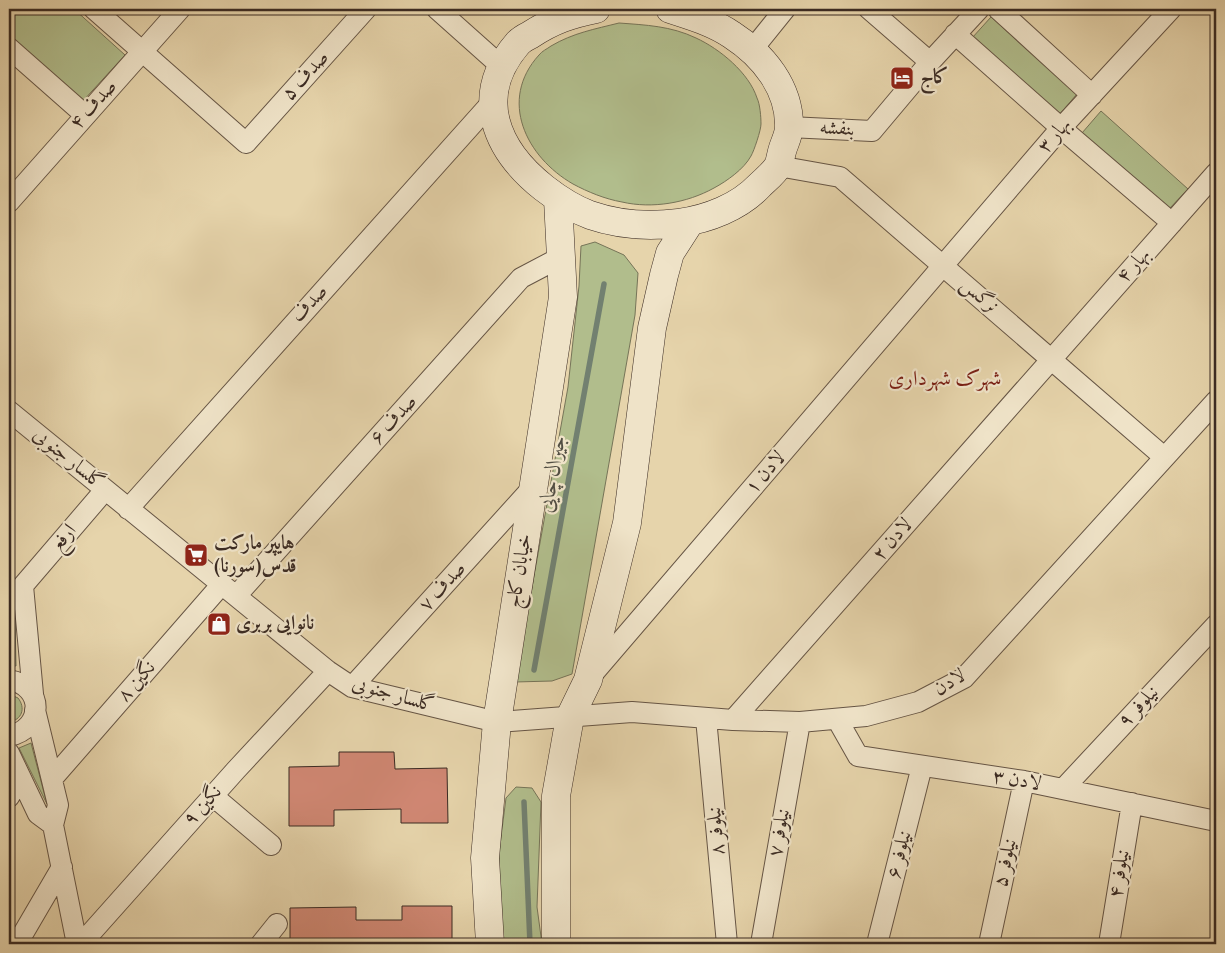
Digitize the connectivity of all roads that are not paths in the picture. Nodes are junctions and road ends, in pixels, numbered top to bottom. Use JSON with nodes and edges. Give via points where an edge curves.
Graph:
{"nodes":[{"id":1,"x":94,"y":9,"type":"edge"},
{"id":2,"x":180,"y":9,"type":"edge"},
{"id":3,"x":366,"y":9,"type":"edge"},
{"id":4,"x":437,"y":9,"type":"edge"},
{"id":5,"x":596,"y":9,"type":"edge"},
{"id":6,"x":670,"y":9,"type":"edge"},
{"id":7,"x":785,"y":9,"type":"edge"},
{"id":8,"x":869,"y":9,"type":"edge"},
{"id":9,"x":979,"y":9,"type":"edge"},
{"id":10,"x":998,"y":9,"type":"edge"},
{"id":11,"x":1170,"y":9,"type":"edge"},
{"id":12,"x":572,"y":12,"type":"edge"},
{"id":13,"x":707,"y":15,"type":"edge"},
{"id":14,"x":956,"y":34,"type":"junction"},
{"id":15,"x":9,"y":48,"type":"edge"},
{"id":16,"x":752,"y":50,"type":"junction"},
{"id":17,"x":142,"y":51,"type":"junction"},
{"id":18,"x":930,"y":62,"type":"junction"},
{"id":19,"x":502,"y":67,"type":"junction"},
{"id":20,"x":1092,"y":95,"type":"junction"},
{"id":21,"x":493,"y":101,"type":"junction"},
{"id":22,"x":85,"y":115,"type":"junction"},
{"id":23,"x":789,"y":127,"type":"junction"},
{"id":24,"x":1061,"y":128,"type":"junction"},
{"id":25,"x":778,"y":166,"type":"junction"},
{"id":26,"x":1216,"y":173,"type":"edge"},
{"id":27,"x":558,"y":199,"type":"junction"},
{"id":28,"x":9,"y":202,"type":"edge"},
{"id":29,"x":690,"y":222,"type":"junction"},
{"id":30,"x":1172,"y":223,"type":"junction"},
{"id":31,"x":561,"y":257,"type":"junction"},
{"id":32,"x":944,"y":266,"type":"junction"},
{"id":33,"x":1051,"y":358,"type":"junction"},
{"id":34,"x":1216,"y":401,"type":"edge"},
{"id":35,"x":9,"y":411,"type":"edge"},
{"id":36,"x":1164,"y":457,"type":"junction"},
{"id":37,"x":533,"y":487,"type":"junction"},
{"id":38,"x":105,"y":490,"type":"junction"},
{"id":39,"x":128,"y":508,"type":"junction"},
{"id":40,"x":23,"y":586,"type":"junction"},
{"id":41,"x":229,"y":590,"type":"junction"},
{"id":42,"x":9,"y":602,"type":"edge"},
{"id":43,"x":1216,"y":625,"type":"edge"},
{"id":44,"x":328,"y":671,"type":"junction"},
{"id":45,"x":9,"y":680,"type":"edge"},
{"id":46,"x":588,"y":680,"type":"junction"},
{"id":47,"x":352,"y":687,"type":"junction"},
{"id":48,"x":34,"y":702,"type":"junction"},
{"id":49,"x":570,"y":717,"type":"junction"},
{"id":50,"x":706,"y":718,"type":"junction"},
{"id":51,"x":837,"y":719,"type":"junction"},
{"id":52,"x":733,"y":720,"type":"junction"},
{"id":53,"x":497,"y":722,"type":"junction"},
{"id":54,"x":800,"y":722,"type":"junction"},
{"id":55,"x":9,"y":736,"type":"edge"},
{"id":56,"x":9,"y":753,"type":"edge"},
{"id":57,"x":922,"y":766,"type":"junction"},
{"id":58,"x":20,"y":778,"type":"junction"},
{"id":59,"x":52,"y":779,"type":"junction"},
{"id":60,"x":1024,"y":781,"type":"junction"},
{"id":61,"x":1063,"y":789,"type":"junction"},
{"id":62,"x":213,"y":796,"type":"junction"},
{"id":63,"x":9,"y":797,"type":"edge"},
{"id":64,"x":1132,"y":803,"type":"junction"},
{"id":65,"x":1216,"y":821,"type":"edge"},
{"id":66,"x":53,"y":825,"type":"junction"},
{"id":67,"x":271,"y":844,"type":"dead end"},
{"id":68,"x":62,"y":867,"type":"junction"},
{"id":69,"x":277,"y":924,"type":"dead end"},
{"id":70,"x":17,"y":944,"type":"edge"},
{"id":71,"x":77,"y":944,"type":"edge"},
{"id":72,"x":82,"y":944,"type":"edge"},
{"id":73,"x":261,"y":944,"type":"edge"},
{"id":74,"x":490,"y":944,"type":"edge"},
{"id":75,"x":556,"y":944,"type":"edge"},
{"id":76,"x":727,"y":944,"type":"edge"},
{"id":77,"x":761,"y":944,"type":"edge"},
{"id":78,"x":877,"y":944,"type":"edge"},
{"id":79,"x":989,"y":944,"type":"edge"},
{"id":80,"x":1109,"y":944,"type":"edge"}],
"edges":[{"from":1,"to":17,"type":"street"},
{"from":2,"to":17,"type":"street","name":"صدف ۴"},
{"from":3,"to":17,"type":"street","name":"صدف ۵","via":[[246,143]]},
{"from":4,"to":19,"type":"street"},
{"from":5,"to":12,"type":"main road"},
{"from":6,"to":13,"type":"main road"},
{"from":7,"to":16,"type":"street"},
{"from":8,"to":18,"type":"street"},
{"from":9,"to":14,"type":"street","name":"بنفشه"},
{"from":10,"to":20,"type":"street"},
{"from":11,"to":20,"type":"street","name":"بهار ۳"},
{"from":12,"to":19,"type":"main road","via":[[519,42]]},
{"from":13,"to":16,"type":"main road"},
{"from":14,"to":18,"type":"street","name":"بنفشه"},
{"from":14,"to":24,"type":"street"},
{"from":15,"to":22,"type":"street"},
{"from":16,"to":23,"type":"main road","via":[[768,66],[784,95]]},
{"from":17,"to":22,"type":"street","name":"صدف ۴"},
{"from":18,"to":23,"type":"street","name":"بنفشه","via":[[872,131]]},
{"from":19,"to":21,"type":"main road"},
{"from":20,"to":24,"type":"street","name":"بهار ۳"},
{"from":21,"to":27,"type":"main road","via":[[496,126],[506,149],[529,176]]},
{"from":21,"to":39,"type":"street","name":"صدف"},
{"from":22,"to":28,"type":"street","name":"صدف ۴"},
{"from":23,"to":25,"type":"main road"},
{"from":24,"to":30,"type":"street"},
{"from":24,"to":32,"type":"street","name":"بهار ۳"},
{"from":25,"to":29,"type":"main road","via":[[749,197]]},
{"from":25,"to":32,"type":"street","name":"نرگس","via":[[840,177]]},
{"from":26,"to":30,"type":"street","name":"بهار ۴"},
{"from":27,"to":29,"type":"main road","via":[[588,214],[622,223],[656,226]]},
{"from":27,"to":31,"type":"main road","name":"خیابان کاج"},
{"from":29,"to":46,"type":"main road","via":[[670,253],[652,328],[627,523]]},
{"from":30,"to":33,"type":"street","name":"بهار ۴"},
{"from":31,"to":37,"type":"main road","name":"خیابان کاج","via":[[563,297]]},
{"from":31,"to":41,"type":"street","name":"صدف ۶","via":[[521,278]]},
{"from":32,"to":33,"type":"street","name":"نرگس"},
{"from":32,"to":46,"type":"street","name":"لادن ۱"},
{"from":33,"to":36,"type":"street","name":"نرگس"},
{"from":33,"to":52,"type":"street","name":"لادن ۲"},
{"from":34,"to":36,"type":"street","name":"لادن"},
{"from":35,"to":38,"type":"street","name":"گلسار جنوبی"},
{"from":36,"to":51,"type":"street","name":"لادن","via":[[964,678],[918,702],[866,716]]},
{"from":37,"to":47,"type":"street","name":"صدف ۷"},
{"from":37,"to":53,"type":"main road","name":"خیابان کاج"},
{"from":38,"to":39,"type":"street","name":"گلسار جنوبی"},
{"from":38,"to":40,"type":"street","name":"ارفع"},
{"from":39,"to":41,"type":"street","name":"گلسار جنوبی"},
{"from":40,"to":42,"type":"street","name":"ارفع"},
{"from":40,"to":48,"type":"street"},
{"from":41,"to":44,"type":"street","name":"گلسار جنوبی"},
{"from":41,"to":59,"type":"street","name":"نگین ۸"},
{"from":43,"to":61,"type":"street","name":"نیلوفر ۹"},
{"from":44,"to":47,"type":"street","name":"گلسار جنوبی"},
{"from":44,"to":62,"type":"street","name":"نگین ۹"},
{"from":45,"to":48,"type":"street","via":[[27,687]]},
{"from":46,"to":49,"type":"main road"},
{"from":47,"to":53,"type":"street","name":"گلسار جنوبی"},
{"from":48,"to":55,"type":"street","via":[[32,722],[18,734]]},
{"from":48,"to":59,"type":"street"},
{"from":49,"to":50,"type":"street","name":"لادن","via":[[632,712]]},
{"from":49,"to":53,"type":"street","name":"گلسار جنوبی"},
{"from":49,"to":75,"type":"main road","via":[[556,796]]},
{"from":50,"to":52,"type":"street","name":"لادن"},
{"from":50,"to":76,"type":"street","name":"نیلوفر ۸"},
{"from":51,"to":54,"type":"street","name":"لادن"},
{"from":51,"to":57,"type":"street","name":"لادن ۳","via":[[858,756]]},
{"from":52,"to":54,"type":"street","name":"لادن"},
{"from":53,"to":74,"type":"main road","name":"خیابان کاج","via":[[485,858]]},
{"from":54,"to":77,"type":"street","name":"نیلوفر ۷"},
{"from":56,"to":58,"type":"street"},
{"from":57,"to":60,"type":"street","name":"لادن ۳"},
{"from":57,"to":78,"type":"street","name":"نیلوفر ۶"},
{"from":58,"to":63,"type":"street"},
{"from":58,"to":66,"type":"street","via":[[38,814]]},
{"from":59,"to":66,"type":"street","via":[[58,804]]},
{"from":60,"to":61,"type":"street","name":"لادن ۳"},
{"from":60,"to":79,"type":"street","name":"نیلوفر ۵"},
{"from":61,"to":64,"type":"street","name":"لادن ۳"},
{"from":62,"to":67,"type":"street"},
{"from":62,"to":72,"type":"street","name":"نگین ۹"},
{"from":64,"to":65,"type":"street","name":"لادن ۳"},
{"from":64,"to":80,"type":"street","name":"نیلوفر ۴"},
{"from":66,"to":68,"type":"street"},
{"from":68,"to":70,"type":"street"},
{"from":68,"to":71,"type":"street"},
{"from":69,"to":73,"type":"street"}]}
